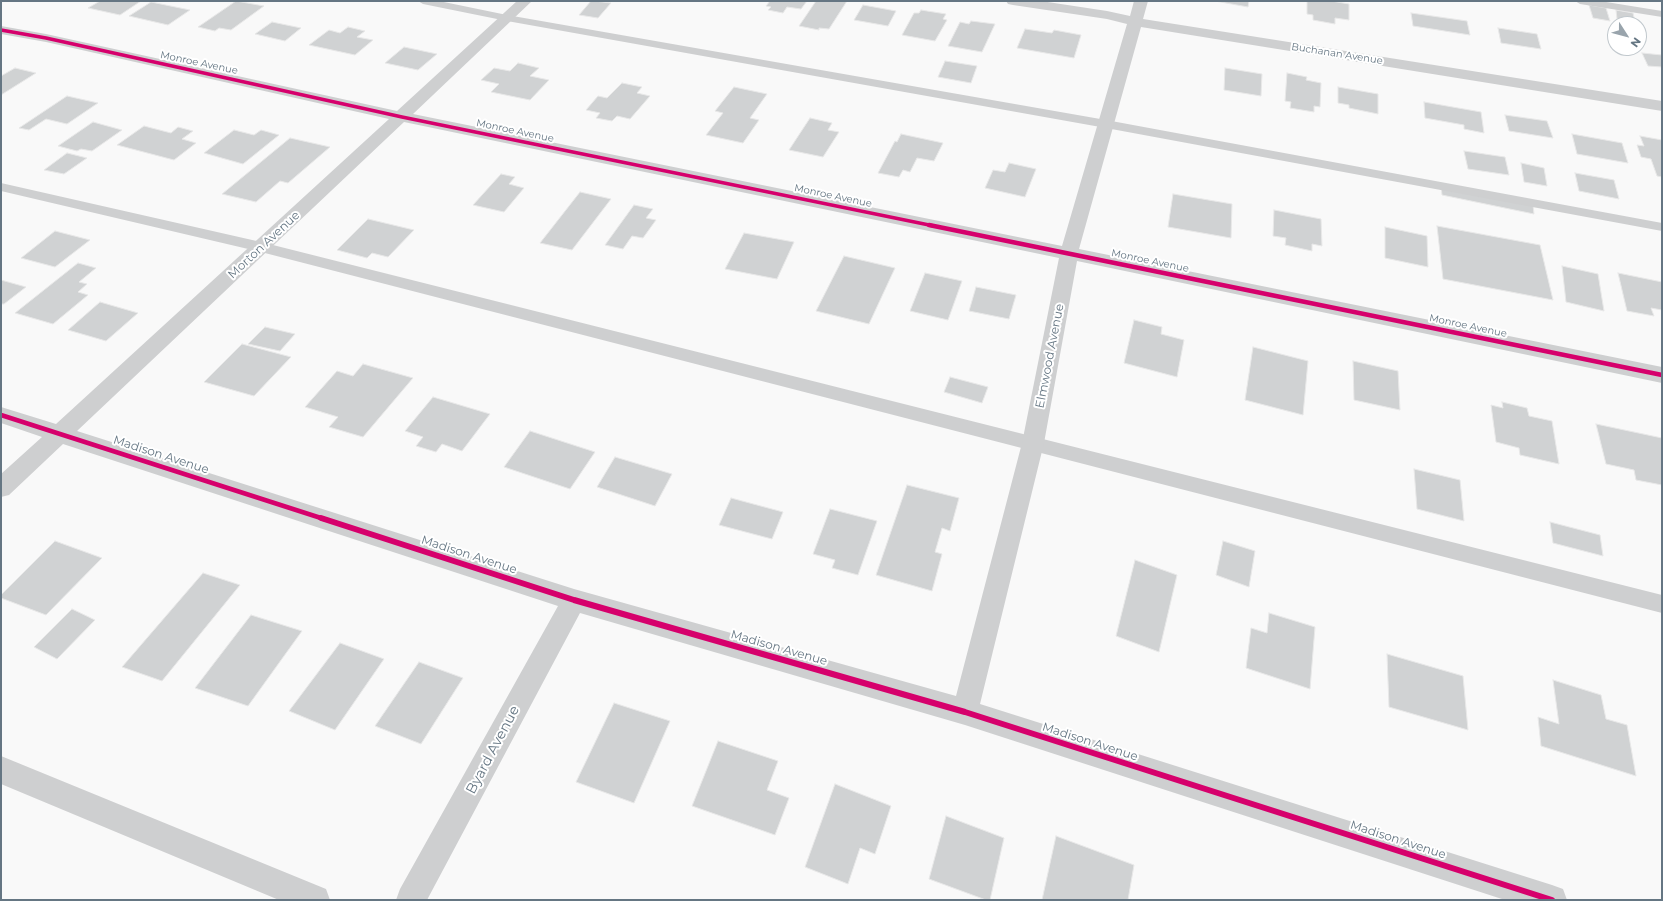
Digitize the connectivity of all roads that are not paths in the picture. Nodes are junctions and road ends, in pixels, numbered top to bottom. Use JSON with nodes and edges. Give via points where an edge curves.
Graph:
{"nodes":[{"id":1,"x":423,"y":1,"type":"edge"},
{"id":2,"x":525,"y":1,"type":"edge"},
{"id":3,"x":1013,"y":1,"type":"edge"},
{"id":4,"x":1141,"y":1,"type":"edge"},
{"id":5,"x":1580,"y":1,"type":"edge"},
{"id":6,"x":1662,"y":14,"type":"edge"},
{"id":7,"x":508,"y":18,"type":"junction"},
{"id":8,"x":1135,"y":22,"type":"junction"},
{"id":9,"x":1,"y":30,"type":"edge"},
{"id":10,"x":1662,"y":106,"type":"edge"},
{"id":11,"x":402,"y":117,"type":"junction"},
{"id":12,"x":1106,"y":124,"type":"junction"},
{"id":13,"x":1,"y":187,"type":"edge"},
{"id":14,"x":1662,"y":227,"type":"edge"},
{"id":15,"x":261,"y":247,"type":"junction"},
{"id":16,"x":1069,"y":254,"type":"junction"},
{"id":17,"x":1662,"y":376,"type":"edge"},
{"id":18,"x":1,"y":415,"type":"edge"},
{"id":19,"x":60,"y":432,"type":"junction"},
{"id":20,"x":1033,"y":443,"type":"junction"},
{"id":21,"x":1,"y":488,"type":"edge"},
{"id":22,"x":574,"y":600,"type":"junction"},
{"id":23,"x":1662,"y":604,"type":"edge"},
{"id":24,"x":965,"y":712,"type":"junction"},
{"id":25,"x":1,"y":770,"type":"edge"},
{"id":26,"x":315,"y":900,"type":"edge"},
{"id":27,"x":411,"y":900,"type":"edge"},
{"id":28,"x":1552,"y":900,"type":"edge"}],
"edges":[{"from":1,"to":7,"type":"lane"},
{"from":2,"to":7,"type":"street","name":"Morton Avenue"},
{"from":3,"to":8,"type":"street","name":"Buchanan Avenue","via":[[1107,15]]},
{"from":4,"to":8,"type":"street","name":"Elmwood Avenue"},
{"from":5,"to":6,"type":"lane"},
{"from":7,"to":11,"type":"street","name":"Morton Avenue"},
{"from":7,"to":12,"type":"lane"},
{"from":8,"to":10,"type":"street","name":"Buchanan Avenue"},
{"from":8,"to":12,"type":"street","name":"Elmwood Avenue"},
{"from":9,"to":11,"type":"street","name":"Monroe Avenue"},
{"from":11,"to":15,"type":"street","name":"Morton Avenue"},
{"from":11,"to":16,"type":"street","name":"Monroe Avenue"},
{"from":12,"to":14,"type":"lane"},
{"from":12,"to":16,"type":"street","name":"Elmwood Avenue"},
{"from":13,"to":15,"type":"lane"},
{"from":15,"to":19,"type":"street","name":"Morton Avenue"},
{"from":15,"to":20,"type":"lane"},
{"from":16,"to":17,"type":"street","name":"Monroe Avenue"},
{"from":16,"to":20,"type":"street","name":"Elmwood Avenue"},
{"from":18,"to":19,"type":"street","name":"Madison Avenue"},
{"from":19,"to":21,"type":"street","name":"Morton Avenue"},
{"from":19,"to":22,"type":"street","name":"Madison Avenue"},
{"from":20,"to":23,"type":"lane"},
{"from":20,"to":24,"type":"street","name":"Elmwood Avenue"},
{"from":22,"to":24,"type":"street","name":"Madison Avenue"},
{"from":22,"to":27,"type":"street","name":"Byard Avenue"},
{"from":24,"to":28,"type":"street","name":"Madison Avenue"},
{"from":25,"to":26,"type":"street"}]}
